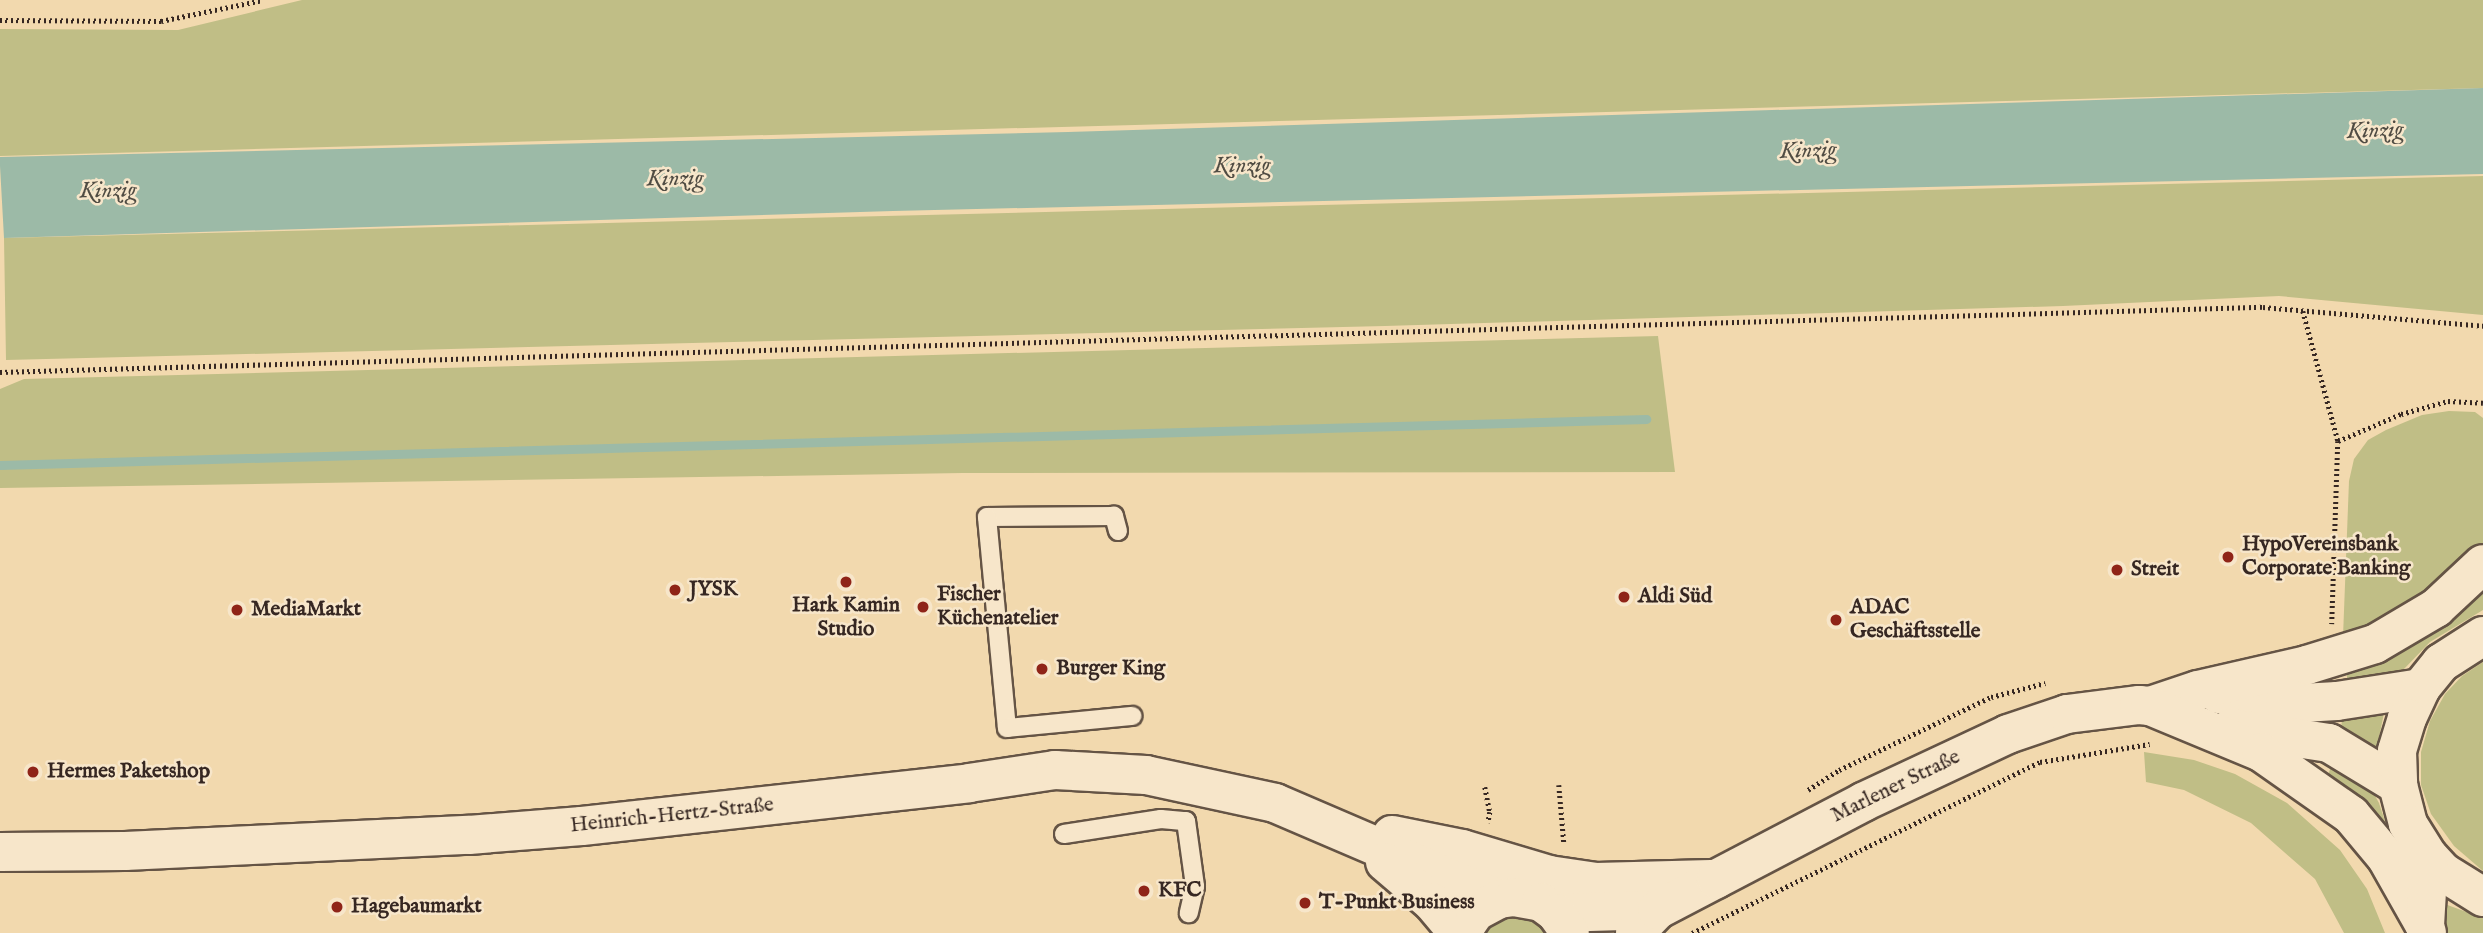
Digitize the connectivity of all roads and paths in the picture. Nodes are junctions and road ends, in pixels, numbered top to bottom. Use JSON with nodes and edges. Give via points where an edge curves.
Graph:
{"nodes":[{"id":1,"x":263,"y":0,"type":"edge"},
{"id":2,"x":0,"y":20,"type":"edge"},
{"id":3,"x":2303,"y":311,"type":"junction"},
{"id":4,"x":2483,"y":326,"type":"edge"},
{"id":5,"x":0,"y":372,"type":"edge"},
{"id":6,"x":2483,"y":403,"type":"edge"},
{"id":7,"x":2338,"y":441,"type":"junction"},
{"id":8,"x":1118,"y":531,"type":"dead end"},
{"id":9,"x":2483,"y":564,"type":"edge"},
{"id":10,"x":2483,"y":636,"type":"edge"},
{"id":11,"x":2332,"y":637,"type":"dead end"},
{"id":12,"x":2421,"y":688,"type":"junction"},
{"id":13,"x":2196,"y":708,"type":"junction"},
{"id":14,"x":1132,"y":716,"type":"dead end"},
{"id":15,"x":2158,"y":745,"type":"dead end"},
{"id":16,"x":1559,"y":785,"type":"dead end"},
{"id":17,"x":2398,"y":785,"type":"junction"},
{"id":18,"x":1485,"y":787,"type":"dead end"},
{"id":19,"x":1487,"y":831,"type":"dead end"},
{"id":20,"x":1064,"y":834,"type":"dead end"},
{"id":21,"x":1348,"y":836,"type":"junction"},
{"id":22,"x":1564,"y":849,"type":"dead end"},
{"id":23,"x":0,"y":852,"type":"edge"},
{"id":24,"x":2429,"y":857,"type":"junction"},
{"id":25,"x":1716,"y":879,"type":"junction"},
{"id":26,"x":2483,"y":897,"type":"edge"},
{"id":27,"x":1499,"y":899,"type":"junction"},
{"id":28,"x":1189,"y":913,"type":"dead end"},
{"id":29,"x":1646,"y":922,"type":"edge"},
{"id":30,"x":1563,"y":923,"type":"edge"},
{"id":31,"x":2426,"y":930,"type":"edge"},
{"id":32,"x":1459,"y":933,"type":"edge"},
{"id":33,"x":1692,"y":933,"type":"edge"}],
"edges":[{"from":1,"to":2,"type":"path","via":[[161,22]]},
{"from":3,"to":4,"type":"path"},
{"from":3,"to":5,"type":"path","via":[[2249,307]]},
{"from":3,"to":7,"type":"path"},
{"from":6,"to":7,"type":"path","via":[[2448,401],[2402,414]]},
{"from":7,"to":11,"type":"path"},
{"from":8,"to":14,"type":"lane","via":[[1114,516],[987,517],[1007,728]]},
{"from":9,"to":13,"type":"street","via":[[2436,608],[2375,644]]},
{"from":10,"to":12,"type":"street","via":[[2441,663]]},
{"from":12,"to":13,"type":"street","name":"Marlener Straße","via":[[2337,701]]},
{"from":12,"to":17,"type":"street","via":[[2398,751]]},
{"from":13,"to":17,"type":"street","name":"Marlener Straße","via":[[2273,732],[2329,743]]},
{"from":13,"to":25,"type":"street","name":"Marlener Straße","via":[[2150,706],[2067,714],[2008,734],[1863,802]]},
{"from":13,"to":31,"type":"street","name":"Marlener Straße","via":[[2351,815],[2386,857]]},
{"from":15,"to":33,"type":"path","via":[[2147,743],[2040,762]]},
{"from":16,"to":22,"type":"path"},
{"from":17,"to":24,"type":"street","via":[[2408,824]]},
{"from":18,"to":19,"type":"path","via":[[1490,812]]},
{"from":20,"to":28,"type":"lane","via":[[1161,818],[1186,821],[1195,886]]},
{"from":21,"to":23,"type":"street","name":"Heinrich-Hertz-Straße","via":[[1275,803],[1235,793],[1146,775],[1055,770],[582,826],[125,851]]},
{"from":21,"to":25,"type":"street","name":"Heinrich-Hertz-Straße","via":[[1408,836],[1549,875],[1596,882]]},
{"from":21,"to":27,"type":"street","name":"Heinrich-Hertz-Straße"},
{"from":21,"to":32,"type":"street","name":"Heinrich-Hertz-Straße","via":[[1432,902]]},
{"from":24,"to":26,"type":"street","via":[[2458,884]]},
{"from":24,"to":31,"type":"street"},
{"from":25,"to":29,"type":"street","name":"Marlener Straße"},
{"from":27,"to":30,"type":"street","name":"Heinrich-Hertz-Straße","via":[[1529,899]]},
{"from":27,"to":32,"type":"street","via":[[1475,912]]},
{"from":29,"to":30,"type":"street","name":"Marlener Straße"}]}
